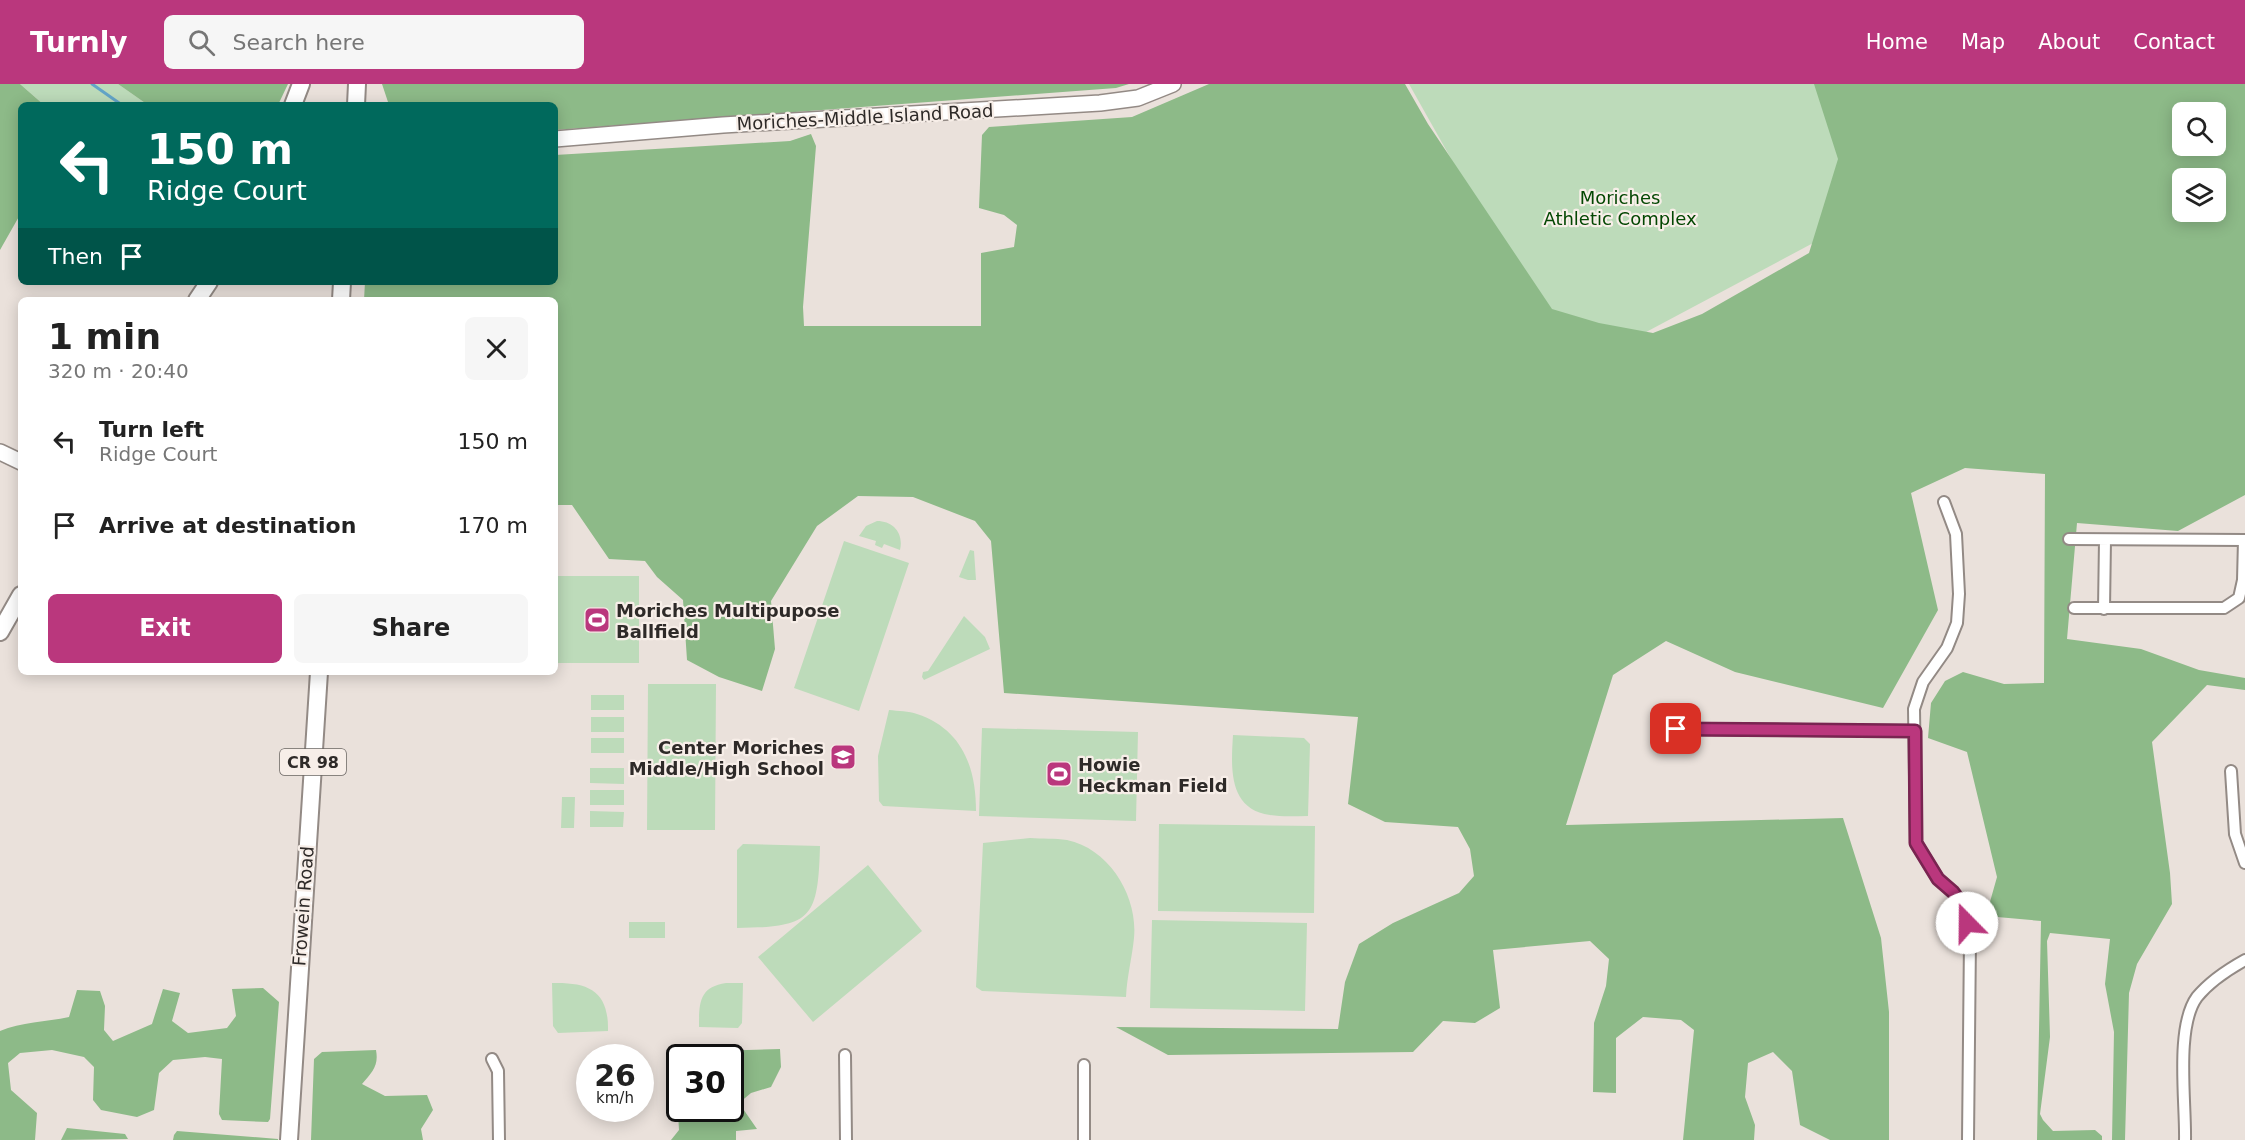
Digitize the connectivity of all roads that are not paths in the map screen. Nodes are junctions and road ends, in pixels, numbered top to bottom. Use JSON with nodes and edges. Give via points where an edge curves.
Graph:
{"nodes":[{"id":1,"x":301,"y":84,"type":"edge"},
{"id":2,"x":357,"y":84,"type":"edge"},
{"id":3,"x":1173,"y":84,"type":"edge"},
{"id":4,"x":294,"y":102,"type":"edge"},
{"id":5,"x":356,"y":102,"type":"edge"},
{"id":6,"x":558,"y":139,"type":"edge"},
{"id":7,"x":0,"y":452,"type":"edge"},
{"id":8,"x":18,"y":461,"type":"edge"},
{"id":9,"x":1944,"y":502,"type":"dead end"},
{"id":10,"x":2068,"y":539,"type":"dead end"},
{"id":11,"x":2105,"y":540,"type":"junction"},
{"id":12,"x":2244,"y":540,"type":"edge"},
{"id":13,"x":18,"y":600,"type":"edge"},
{"id":14,"x":2074,"y":608,"type":"dead end"},
{"id":15,"x":2104,"y":609,"type":"junction"},
{"id":16,"x":0,"y":632,"type":"edge"},
{"id":17,"x":319,"y":675,"type":"edge"},
{"id":18,"x":1676,"y":729,"type":"dead end"},
{"id":19,"x":1915,"y":731,"type":"junction"},
{"id":20,"x":2231,"y":771,"type":"dead end"},
{"id":21,"x":2245,"y":863,"type":"edge"},
{"id":22,"x":2245,"y":960,"type":"edge"},
{"id":23,"x":845,"y":1055,"type":"dead end"},
{"id":24,"x":492,"y":1059,"type":"dead end"},
{"id":25,"x":1084,"y":1065,"type":"dead end"},
{"id":26,"x":289,"y":1140,"type":"edge"},
{"id":27,"x":499,"y":1140,"type":"edge"},
{"id":28,"x":846,"y":1140,"type":"edge"},
{"id":29,"x":1084,"y":1140,"type":"edge"},
{"id":30,"x":1968,"y":1140,"type":"edge"},
{"id":31,"x":2185,"y":1140,"type":"edge"}],
"edges":[{"from":1,"to":4,"type":"main road"},
{"from":2,"to":5,"type":"main road"},
{"from":3,"to":6,"type":"main road","name":"Moriches-Middle Island Road","via":[[1138,98],[1100,103]]},
{"from":7,"to":8,"type":"main road"},
{"from":9,"to":19,"type":"street","via":[[1956,534],[1957,623],[1947,648],[1923,682],[1914,709]]},
{"from":10,"to":11,"type":"street"},
{"from":11,"to":12,"type":"street"},
{"from":11,"to":15,"type":"street"},
{"from":12,"to":15,"type":"street","via":[[2244,580],[2239,598],[2224,608]]},
{"from":13,"to":16,"type":"main road"},
{"from":14,"to":15,"type":"street"},
{"from":17,"to":26,"type":"main road","name":"Frowein Road","number":"CR 98"},
{"from":18,"to":19,"type":"street"},
{"from":19,"to":30,"type":"street","via":[[1916,843],[1938,879],[1965,908],[1970,939]]},
{"from":20,"to":21,"type":"street","via":[[2235,834]]},
{"from":22,"to":31,"type":"street","via":[[2220,974],[2197,998],[2189,1013],[2184,1038]]},
{"from":23,"to":28,"type":"street"},
{"from":24,"to":27,"type":"street","via":[[498,1071]]},
{"from":25,"to":29,"type":"street"}]}
